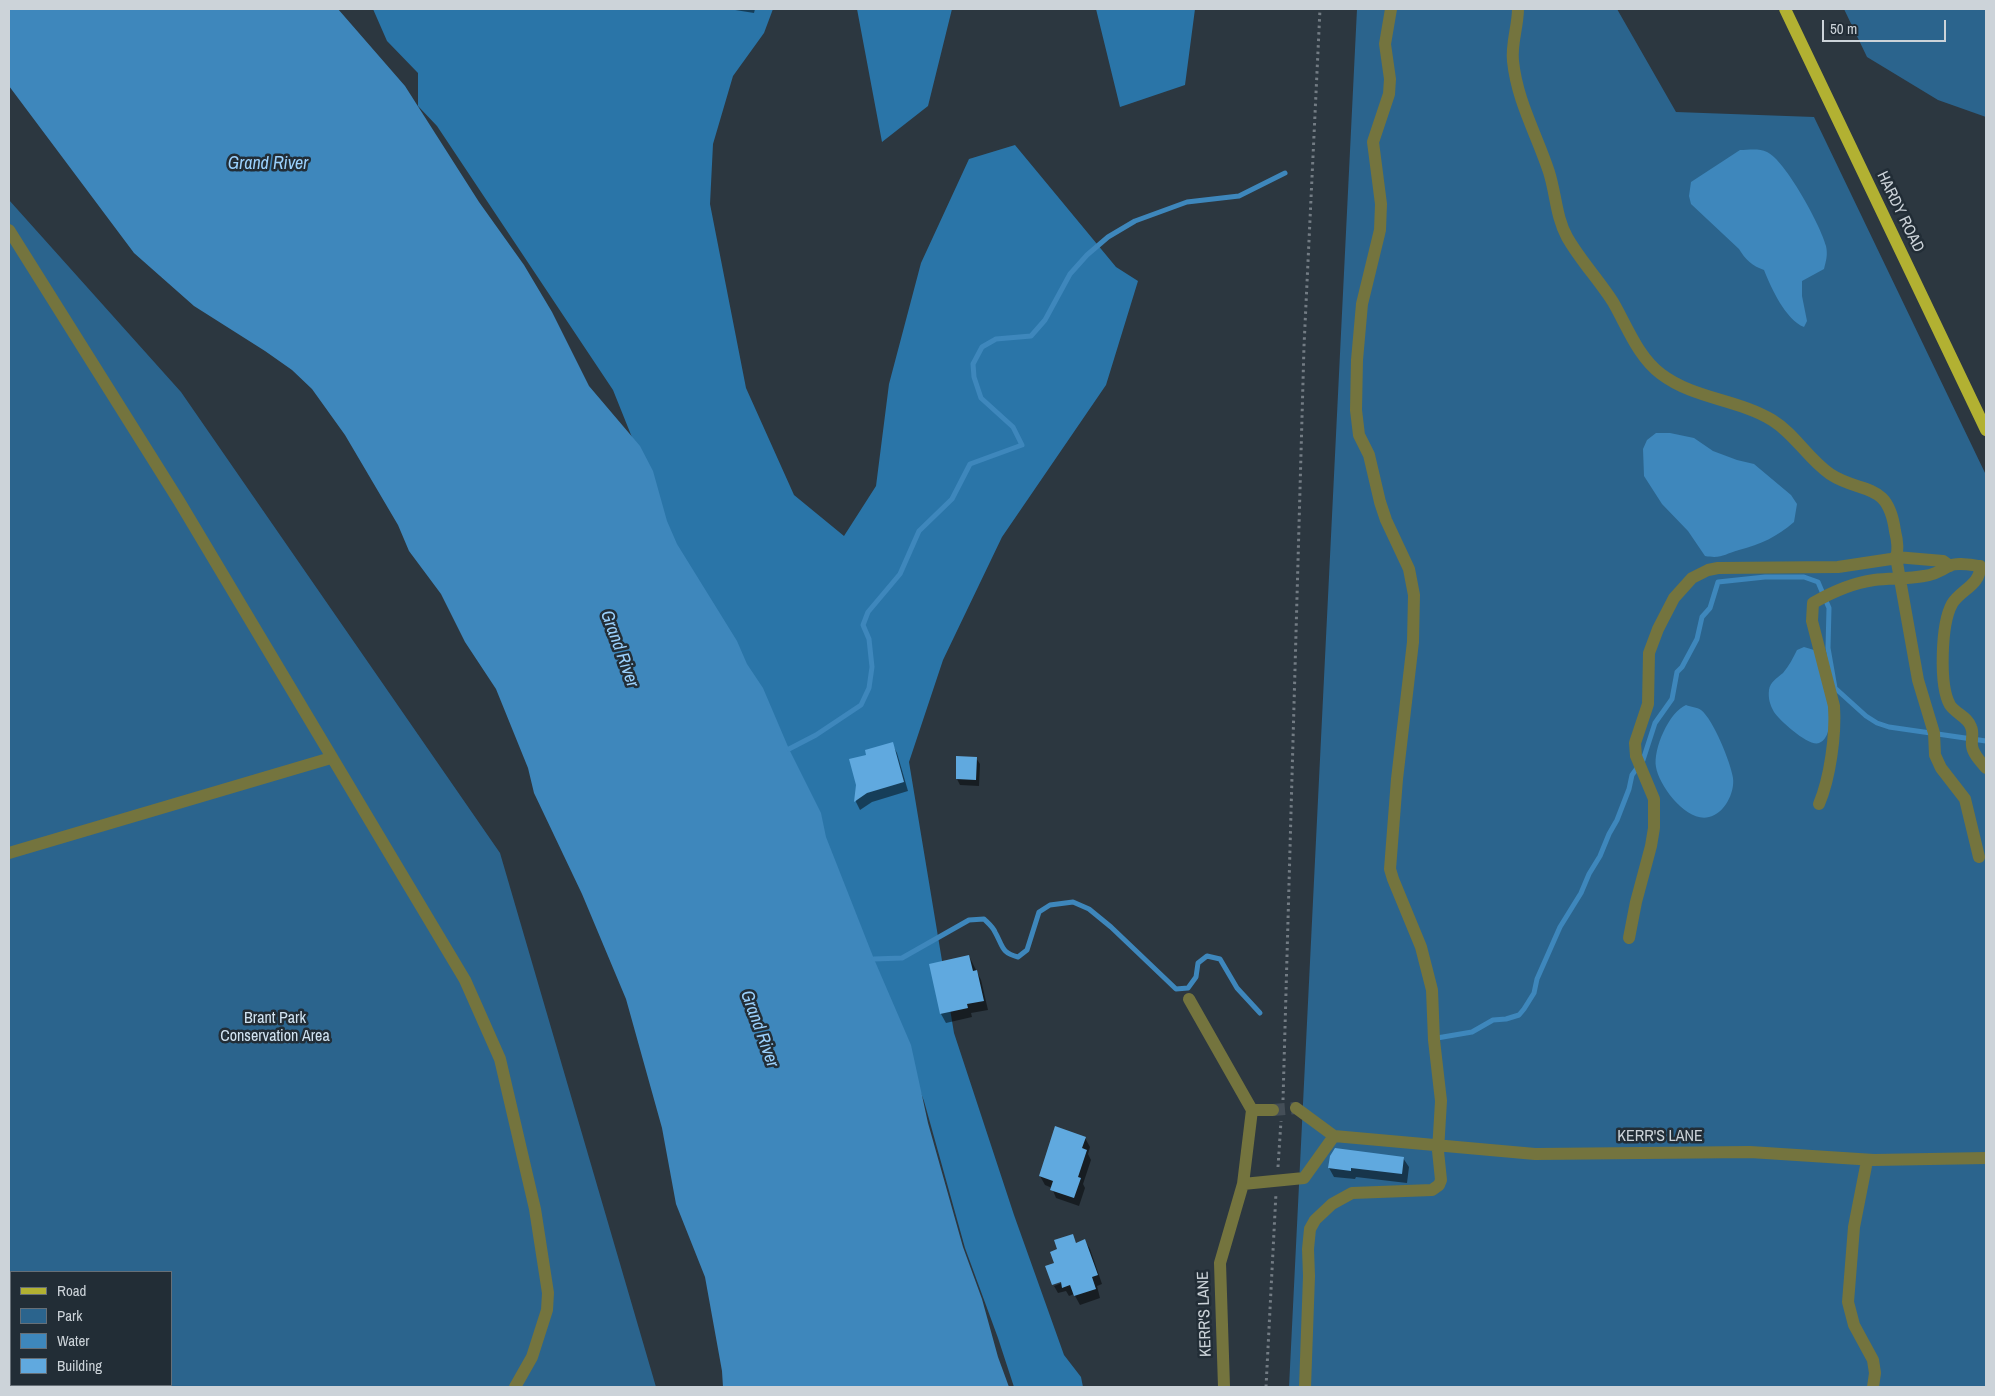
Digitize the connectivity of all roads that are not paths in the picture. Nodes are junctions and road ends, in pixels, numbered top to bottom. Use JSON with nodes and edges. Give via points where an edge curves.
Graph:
{"nodes":[{"id":1,"x":1391,"y":9,"type":"edge"},
{"id":2,"x":1518,"y":9,"type":"edge"},
{"id":3,"x":1785,"y":9,"type":"edge"},
{"id":4,"x":9,"y":230,"type":"edge"},
{"id":5,"x":1986,"y":430,"type":"edge"},
{"id":6,"x":1896,"y":557,"type":"junction"},
{"id":7,"x":1950,"y":566,"type":"junction"},
{"id":8,"x":1983,"y":566,"type":"edge"},
{"id":9,"x":1901,"y":578,"type":"junction"},
{"id":10,"x":331,"y":758,"type":"junction"},
{"id":11,"x":1986,"y":768,"type":"edge"},
{"id":12,"x":1819,"y":804,"type":"dead end"},
{"id":13,"x":9,"y":853,"type":"edge"},
{"id":14,"x":1980,"y":857,"type":"dead end"},
{"id":15,"x":1629,"y":938,"type":"dead end"},
{"id":16,"x":1189,"y":999,"type":"dead end"},
{"id":17,"x":1296,"y":1108,"type":"tunnel mouth"},
{"id":18,"x":1252,"y":1110,"type":"junction"},
{"id":19,"x":1279,"y":1112,"type":"tunnel mouth"},
{"id":20,"x":1334,"y":1136,"type":"junction"},
{"id":21,"x":1439,"y":1147,"type":"junction"},
{"id":22,"x":1986,"y":1158,"type":"edge"},
{"id":23,"x":1866,"y":1166,"type":"dead end"},
{"id":24,"x":1243,"y":1184,"type":"junction"},
{"id":25,"x":514,"y":1387,"type":"edge"},
{"id":26,"x":1224,"y":1387,"type":"edge"},
{"id":27,"x":1305,"y":1387,"type":"edge"},
{"id":28,"x":1873,"y":1387,"type":"edge"}],
"edges":[{"from":1,"to":21,"type":"street","via":[[1385,44],[1389,94],[1373,142],[1381,204],[1380,230],[1362,304],[1356,410],[1360,436],[1369,455],[1380,502],[1413,582],[1412,642],[1396,779],[1390,869],[1431,981],[1441,1101]]},
{"from":2,"to":6,"type":"street","via":[[1513,56],[1517,85],[1549,172],[1559,219],[1567,238],[1612,300],[1642,352],[1654,369],[1668,380],[1772,420],[1827,472],[1879,495],[1890,510]]},
{"from":3,"to":5,"type":"main road","name":"HARDY ROAD"},
{"from":4,"to":10,"type":"street","via":[[178,501]]},
{"from":6,"to":7,"type":"street","via":[[1943,561]]},
{"from":6,"to":9,"type":"street"},
{"from":6,"to":15,"type":"street","via":[[1856,566],[1718,568],[1692,578],[1674,598],[1649,653],[1648,704],[1635,743],[1636,756],[1654,799],[1654,813],[1651,846]]},
{"from":7,"to":8,"type":"street"},
{"from":7,"to":9,"type":"street","via":[[1930,575]]},
{"from":8,"to":11,"type":"street","via":[[1976,581],[1958,595],[1950,609],[1943,648],[1943,686],[1951,707],[1971,726],[1972,745]]},
{"from":9,"to":12,"type":"street","via":[[1850,585],[1813,603],[1812,621],[1835,720],[1827,781]]},
{"from":9,"to":14,"type":"street","via":[[1935,756],[1965,799]]},
{"from":10,"to":13,"type":"street"},
{"from":10,"to":25,"type":"street","via":[[465,980],[500,1059],[535,1209],[548,1293],[547,1310],[532,1357]]},
{"from":16,"to":18,"type":"street"},
{"from":17,"to":20,"type":"street"},
{"from":18,"to":19,"type":"street"},
{"from":18,"to":24,"type":"street","name":"KERR'S LANE"},
{"from":20,"to":21,"type":"street","name":"KERR'S LANE"},
{"from":20,"to":24,"type":"street","via":[[1304,1178]]},
{"from":21,"to":22,"type":"street","name":"KERR'S LANE","via":[[1535,1154],[1750,1152],[1874,1160]]},
{"from":21,"to":27,"type":"street","via":[[1441,1180],[1436,1189],[1352,1193],[1332,1204],[1314,1220],[1308,1248]]},
{"from":23,"to":28,"type":"street","via":[[1854,1227],[1848,1302],[1854,1325],[1873,1360]]},
{"from":24,"to":26,"type":"street","name":"KERR'S LANE","via":[[1220,1263]]}]}
